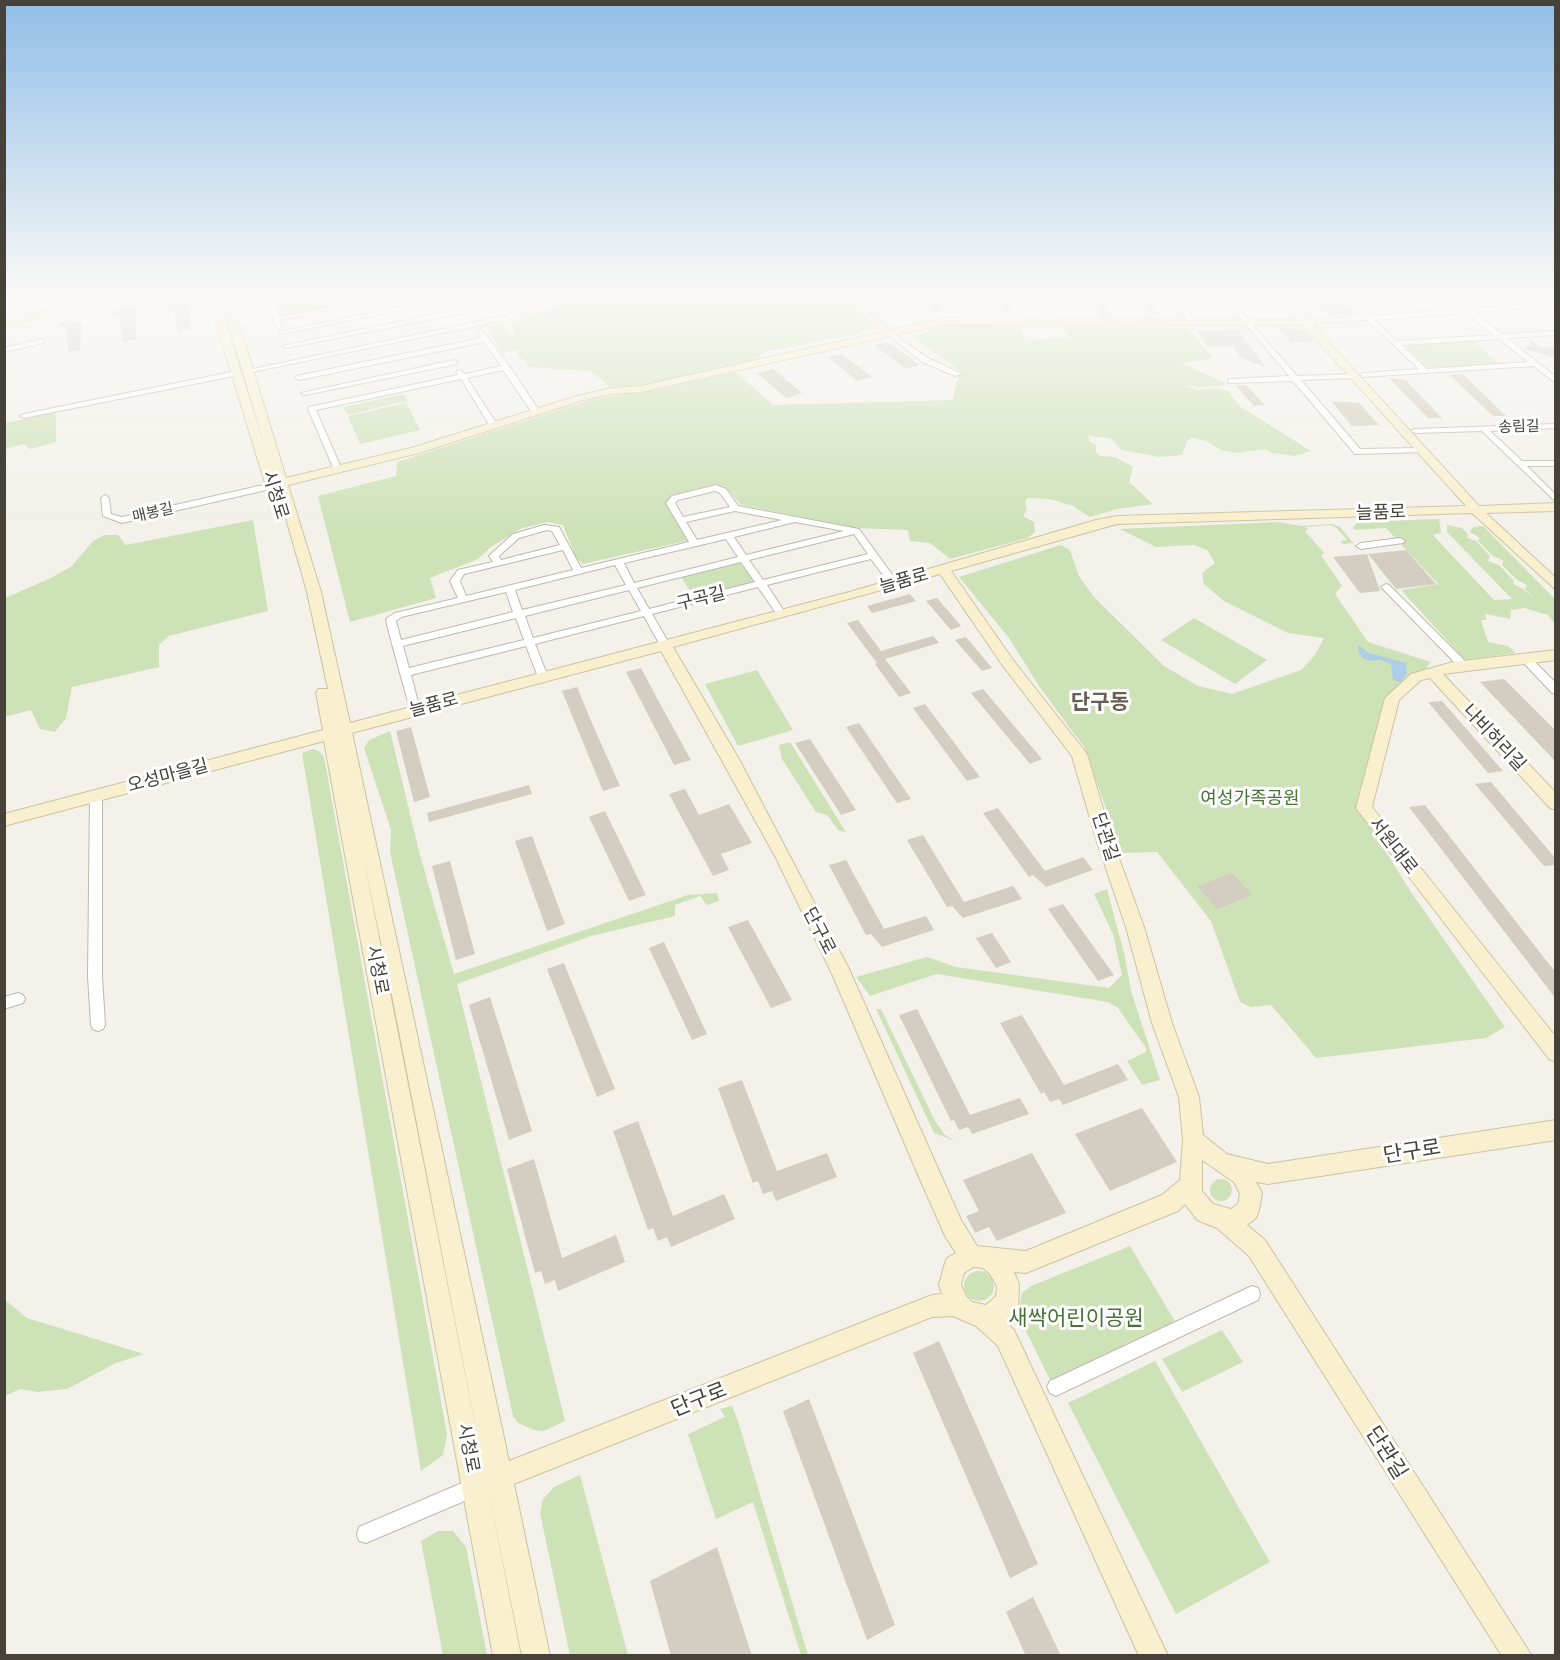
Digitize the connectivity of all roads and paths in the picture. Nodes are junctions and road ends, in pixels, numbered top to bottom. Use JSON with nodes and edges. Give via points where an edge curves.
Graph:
{"nodes":[{"id":1,"x":296,"y":371,"type":"edge"},
{"id":2,"x":330,"y":371,"type":"edge"},
{"id":3,"x":379,"y":371,"type":"edge"},
{"id":4,"x":409,"y":371,"type":"edge"},
{"id":5,"x":460,"y":371,"type":"edge"},
{"id":6,"x":485,"y":371,"type":"edge"},
{"id":7,"x":509,"y":371,"type":"edge"},
{"id":8,"x":719,"y":371,"type":"edge"},
{"id":9,"x":952,"y":371,"type":"edge"},
{"id":10,"x":1288,"y":371,"type":"edge"},
{"id":11,"x":1356,"y":371,"type":"edge"},
{"id":12,"x":1419,"y":371,"type":"edge"},
{"id":13,"x":1544,"y":371,"type":"edge"},
{"id":14,"x":241,"y":372,"type":"joint"},
{"id":15,"x":958,"y":374,"type":"dead end"},
{"id":16,"x":463,"y":376,"type":"junction"},
{"id":17,"x":1360,"y":376,"type":"junction"},
{"id":18,"x":382,"y":377,"type":"junction"},
{"id":19,"x":299,"y":378,"type":"junction"},
{"id":20,"x":1293,"y":378,"type":"junction"},
{"id":21,"x":1231,"y":381,"type":"dead end"},
{"id":22,"x":1556,"y":381,"type":"edge"},
{"id":23,"x":305,"y":393,"type":"junction"},
{"id":24,"x":390,"y":393,"type":"junction"},
{"id":25,"x":312,"y":409,"type":"junction"},
{"id":26,"x":536,"y":412,"type":"junction"},
{"id":27,"x":24,"y":416,"type":"dead end"},
{"id":28,"x":494,"y":426,"type":"junction"},
{"id":29,"x":1556,"y":426,"type":"edge"},
{"id":30,"x":1483,"y":428,"type":"junction"},
{"id":31,"x":1415,"y":431,"type":"junction"},
{"id":32,"x":1419,"y":450,"type":"junction"},
{"id":33,"x":1556,"y":463,"type":"edge"},
{"id":34,"x":1519,"y":464,"type":"junction"},
{"id":35,"x":338,"y":470,"type":"junction"},
{"id":36,"x":277,"y":484,"type":"junction"},
{"id":37,"x":105,"y":498,"type":"dead end"},
{"id":38,"x":1556,"y":500,"type":"edge"},
{"id":39,"x":1556,"y":507,"type":"edge"},
{"id":40,"x":735,"y":508,"type":"junction"},
{"id":41,"x":1482,"y":510,"type":"junction"},
{"id":42,"x":681,"y":520,"type":"junction"},
{"id":43,"x":792,"y":520,"type":"junction"},
{"id":44,"x":856,"y":531,"type":"junction"},
{"id":45,"x":728,"y":535,"type":"junction"},
{"id":46,"x":1400,"y":541,"type":"dead end"},
{"id":47,"x":694,"y":543,"type":"junction"},
{"id":48,"x":1361,"y":546,"type":"dead end"},
{"id":49,"x":565,"y":547,"type":"junction"},
{"id":50,"x":872,"y":556,"type":"junction"},
{"id":51,"x":745,"y":559,"type":"junction"},
{"id":52,"x":618,"y":562,"type":"junction"},
{"id":53,"x":498,"y":563,"type":"junction"},
{"id":54,"x":944,"y":570,"type":"junction"},
{"id":55,"x":1556,"y":571,"type":"edge"},
{"id":56,"x":578,"y":572,"type":"junction"},
{"id":57,"x":761,"y":584,"type":"junction"},
{"id":58,"x":894,"y":584,"type":"junction"},
{"id":59,"x":632,"y":586,"type":"junction"},
{"id":60,"x":1556,"y":586,"type":"edge"},
{"id":61,"x":1386,"y":587,"type":"dead end"},
{"id":62,"x":509,"y":588,"type":"junction"},
{"id":63,"x":462,"y":598,"type":"junction"},
{"id":64,"x":646,"y":613,"type":"junction"},
{"id":65,"x":518,"y":614,"type":"junction"},
{"id":66,"x":781,"y":615,"type":"junction"},
{"id":67,"x":529,"y":642,"type":"junction"},
{"id":68,"x":397,"y":644,"type":"junction"},
{"id":69,"x":665,"y":645,"type":"junction"},
{"id":70,"x":1556,"y":655,"type":"edge"},
{"id":71,"x":1525,"y":658,"type":"junction"},
{"id":72,"x":1458,"y":661,"type":"dead end"},
{"id":73,"x":1432,"y":671,"type":"junction"},
{"id":74,"x":405,"y":673,"type":"junction"},
{"id":75,"x":543,"y":676,"type":"junction"},
{"id":76,"x":1556,"y":690,"type":"edge"},
{"id":77,"x":415,"y":710,"type":"junction"},
{"id":78,"x":337,"y":730,"type":"junction"},
{"id":79,"x":96,"y":796,"type":"junction"},
{"id":80,"x":1556,"y":804,"type":"edge"},
{"id":81,"x":4,"y":820,"type":"edge"},
{"id":82,"x":98,"y":1025,"type":"dead end"},
{"id":83,"x":1556,"y":1053,"type":"edge"},
{"id":84,"x":1556,"y":1130,"type":"edge"},
{"id":85,"x":1193,"y":1140,"type":"junction"},
{"id":86,"x":1227,"y":1165,"type":"junction"},
{"id":87,"x":1268,"y":1174,"type":"junction"},
{"id":88,"x":1190,"y":1181,"type":"junction"},
{"id":89,"x":1249,"y":1202,"type":"junction"},
{"id":90,"x":1170,"y":1203,"type":"junction"},
{"id":91,"x":1215,"y":1216,"type":"junction"},
{"id":92,"x":1257,"y":1248,"type":"junction"},
{"id":93,"x":1026,"y":1262,"type":"junction"},
{"id":94,"x":964,"y":1274,"type":"junction"},
{"id":95,"x":1006,"y":1294,"type":"junction"},
{"id":96,"x":1252,"y":1294,"type":"dead end"},
{"id":97,"x":983,"y":1317,"type":"junction"},
{"id":98,"x":1006,"y":1338,"type":"junction"},
{"id":99,"x":1056,"y":1387,"type":"dead end"},
{"id":100,"x":487,"y":1482,"type":"junction"},
{"id":101,"x":366,"y":1534,"type":"dead end"},
{"id":102,"x":507,"y":1656,"type":"edge"},
{"id":103,"x":536,"y":1656,"type":"edge"},
{"id":104,"x":1154,"y":1656,"type":"edge"},
{"id":105,"x":1518,"y":1656,"type":"edge"}],
"edges":[{"from":1,"to":19,"type":"street"},
{"from":2,"to":19,"type":"street"},
{"from":3,"to":18,"type":"street"},
{"from":4,"to":18,"type":"street"},
{"from":5,"to":16,"type":"street"},
{"from":6,"to":16,"type":"street"},
{"from":7,"to":26,"type":"street"},
{"from":8,"to":26,"type":"street","name":"시청로","via":[[641,389],[611,391]]},
{"from":9,"to":15,"type":"street"},
{"from":10,"to":20,"type":"street"},
{"from":11,"to":17,"type":"street"},
{"from":12,"to":17,"type":"street"},
{"from":13,"to":22,"type":"street"},
{"from":14,"to":27,"type":"street"},
{"from":14,"to":36,"type":"street","name":"시청로"},
{"from":16,"to":24,"type":"street"},
{"from":16,"to":28,"type":"street"},
{"from":17,"to":20,"type":"street"},
{"from":17,"to":31,"type":"street"},
{"from":17,"to":32,"type":"street"},
{"from":18,"to":23,"type":"street"},
{"from":18,"to":24,"type":"street"},
{"from":19,"to":23,"type":"street"},
{"from":20,"to":21,"type":"street"},
{"from":20,"to":32,"type":"street","via":[[1358,452]]},
{"from":23,"to":25,"type":"street"},
{"from":24,"to":25,"type":"street"},
{"from":25,"to":35,"type":"street"},
{"from":26,"to":28,"type":"street","name":"시청로"},
{"from":28,"to":35,"type":"street","name":"시청로"},
{"from":29,"to":30,"type":"street","name":"송림길"},
{"from":30,"to":31,"type":"street","name":"송림길"},
{"from":30,"to":34,"type":"street","name":"송림길"},
{"from":31,"to":41,"type":"street"},
{"from":32,"to":41,"type":"street"},
{"from":33,"to":34,"type":"street"},
{"from":34,"to":38,"type":"street","name":"송림길"},
{"from":35,"to":36,"type":"street","name":"시청로"},
{"from":36,"to":37,"type":"street","name":"매봉길","via":[[122,520],[107,516]]},
{"from":36,"to":78,"type":"street","name":"시청로"},
{"from":39,"to":41,"type":"street","name":"늘품로"},
{"from":40,"to":42,"type":"street"},
{"from":40,"to":42,"type":"street","via":[[723,491],[716,488],[675,498],[670,503]]},
{"from":40,"to":43,"type":"street"},
{"from":41,"to":54,"type":"street","name":"늘품로","via":[[1117,520]]},
{"from":41,"to":55,"type":"street"},
{"from":41,"to":60,"type":"street"},
{"from":42,"to":47,"type":"street"},
{"from":43,"to":44,"type":"street"},
{"from":43,"to":45,"type":"street"},
{"from":44,"to":50,"type":"street"},
{"from":44,"to":51,"type":"street","name":"구곡길"},
{"from":45,"to":47,"type":"street"},
{"from":45,"to":51,"type":"street"},
{"from":46,"to":48,"type":"street"},
{"from":47,"to":52,"type":"street"},
{"from":49,"to":53,"type":"street"},
{"from":49,"to":53,"type":"street","via":[[556,529],[547,526],[516,536],[494,556]]},
{"from":49,"to":56,"type":"street"},
{"from":50,"to":57,"type":"street","name":"구곡길"},
{"from":50,"to":58,"type":"street"},
{"from":51,"to":57,"type":"street"},
{"from":51,"to":59,"type":"street","name":"구곡길"},
{"from":52,"to":56,"type":"street"},
{"from":52,"to":59,"type":"street"},
{"from":53,"to":63,"type":"street","via":[[461,572],[455,581]]},
{"from":54,"to":58,"type":"street","name":"늘품로"},
{"from":54,"to":85,"type":"street","name":"단관길","via":[[1008,663],[1079,754],[1162,1023],[1189,1097]]},
{"from":56,"to":62,"type":"street"},
{"from":57,"to":64,"type":"street","name":"구곡길"},
{"from":57,"to":66,"type":"street"},
{"from":58,"to":66,"type":"street","name":"늘품로"},
{"from":59,"to":64,"type":"street"},
{"from":59,"to":65,"type":"street","name":"구곡길"},
{"from":61,"to":72,"type":"street"},
{"from":62,"to":63,"type":"street"},
{"from":62,"to":65,"type":"street"},
{"from":63,"to":68,"type":"street","via":[[398,615],[391,620]]},
{"from":64,"to":67,"type":"street","name":"구곡길"},
{"from":64,"to":69,"type":"street"},
{"from":65,"to":67,"type":"street"},
{"from":65,"to":68,"type":"street","name":"구곡길"},
{"from":66,"to":69,"type":"street","name":"늘품로"},
{"from":67,"to":74,"type":"street","name":"구곡길"},
{"from":67,"to":75,"type":"street"},
{"from":68,"to":74,"type":"street"},
{"from":69,"to":75,"type":"street","name":"늘품로"},
{"from":69,"to":94,"type":"street","name":"단구로","via":[[732,761],[842,975],[953,1228]]},
{"from":70,"to":71,"type":"street","name":"서원대로"},
{"from":71,"to":73,"type":"street","name":"서원대로"},
{"from":71,"to":76,"type":"street"},
{"from":73,"to":80,"type":"street","name":"나비허리길"},
{"from":73,"to":83,"type":"street","name":"서원대로","via":[[1416,677],[1392,698],[1364,808]]},
{"from":74,"to":77,"type":"street"},
{"from":75,"to":77,"type":"street","name":"늘품로"},
{"from":77,"to":78,"type":"street","name":"늘품로"},
{"from":78,"to":79,"type":"street","name":"오성마을길"},
{"from":78,"to":100,"type":"street","name":"시청로"},
{"from":79,"to":81,"type":"street","name":"오성마을길"},
{"from":79,"to":82,"type":"street"},
{"from":84,"to":87,"type":"street","name":"단구로"},
{"from":85,"to":86,"type":"street"},
{"from":85,"to":88,"type":"street","name":"단관길"},
{"from":86,"to":87,"type":"street","name":"단구로"},
{"from":86,"to":88,"type":"street","via":[[1202,1163],[1195,1168]]},
{"from":86,"to":89,"type":"street","via":[[1241,1175]]},
{"from":87,"to":89,"type":"street"},
{"from":88,"to":90,"type":"street"},
{"from":88,"to":91,"type":"street","via":[[1194,1198]]},
{"from":89,"to":91,"type":"street","via":[[1243,1216]]},
{"from":89,"to":92,"type":"street"},
{"from":90,"to":91,"type":"street"},
{"from":90,"to":93,"type":"street"},
{"from":91,"to":92,"type":"street"},
{"from":92,"to":105,"type":"street","name":"단관길"},
{"from":93,"to":94,"type":"street","name":"단구로"},
{"from":93,"to":95,"type":"street"},
{"from":94,"to":95,"type":"street","via":[[998,1266]]},
{"from":94,"to":97,"type":"street","via":[[974,1316]]},
{"from":94,"to":100,"type":"street","name":"단구로","via":[[932,1306]]},
{"from":95,"to":97,"type":"street","via":[[1000,1311]]},
{"from":95,"to":98,"type":"street"},
{"from":96,"to":99,"type":"street"},
{"from":97,"to":98,"type":"street"},
{"from":98,"to":104,"type":"street"},
{"from":100,"to":101,"type":"street","name":"단구로"},
{"from":100,"to":102,"type":"street","name":"시청로"},
{"from":100,"to":103,"type":"street","name":"시청로"}]}
